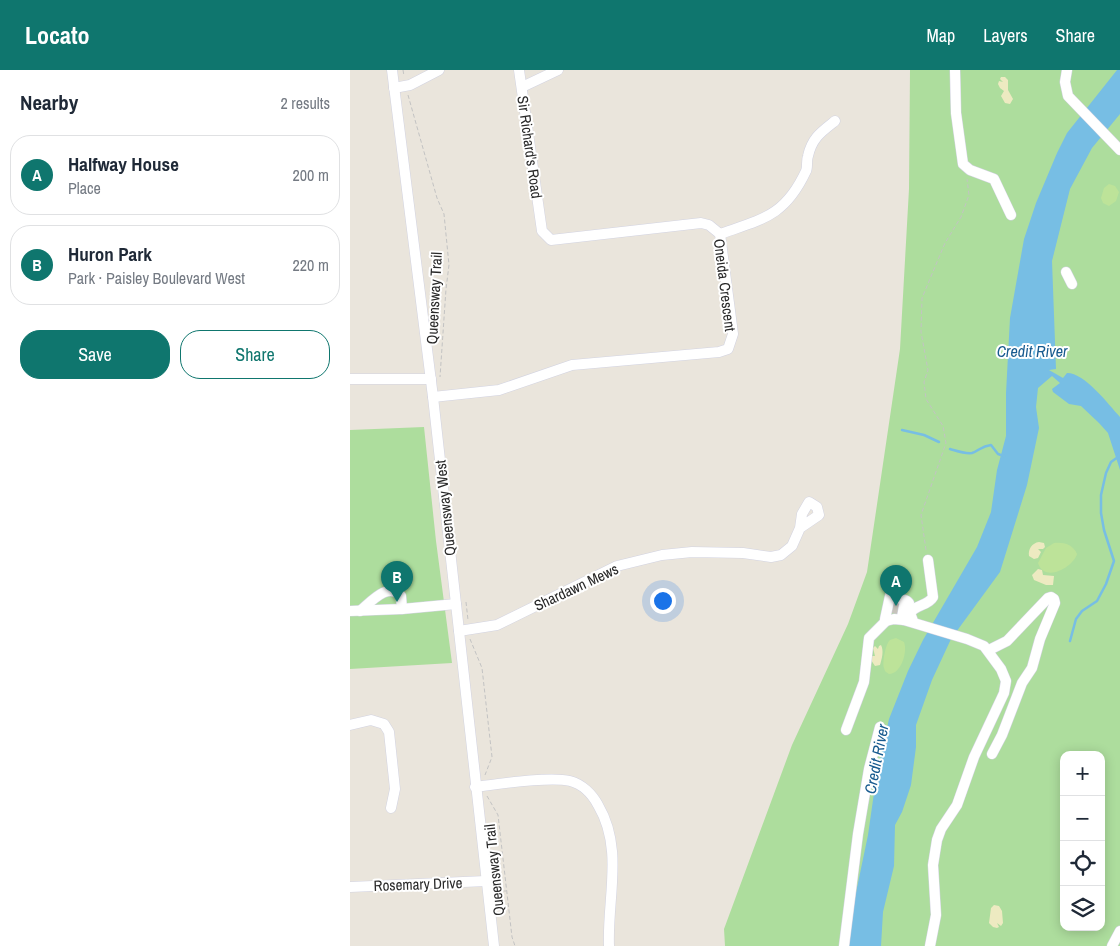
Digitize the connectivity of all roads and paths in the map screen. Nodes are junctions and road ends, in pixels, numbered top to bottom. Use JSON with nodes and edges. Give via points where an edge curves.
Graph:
{"nodes":[{"id":1,"x":392,"y":70,"type":"edge"},
{"id":2,"x":403,"y":70,"type":"edge"},
{"id":3,"x":439,"y":70,"type":"edge"},
{"id":4,"x":519,"y":70,"type":"edge"},
{"id":5,"x":558,"y":70,"type":"edge"},
{"id":6,"x":955,"y":70,"type":"edge"},
{"id":7,"x":1067,"y":70,"type":"edge"},
{"id":8,"x":405,"y":81,"type":"dead end"},
{"id":9,"x":522,"y":87,"type":"junction"},
{"id":10,"x":394,"y":88,"type":"junction"},
{"id":11,"x":407,"y":92,"type":"dead end"},
{"id":12,"x":835,"y":121,"type":"dead end"},
{"id":13,"x":1120,"y":150,"type":"edge"},
{"id":14,"x":967,"y":179,"type":"dead end"},
{"id":15,"x":1011,"y":214,"type":"dead end"},
{"id":16,"x":541,"y":223,"type":"joint"},
{"id":17,"x":720,"y":234,"type":"junction"},
{"id":18,"x":1066,"y":272,"type":"dead end"},
{"id":19,"x":1072,"y":284,"type":"dead end"},
{"id":20,"x":350,"y":379,"type":"edge"},
{"id":21,"x":435,"y":381,"type":"junction"},
{"id":22,"x":433,"y":397,"type":"junction"},
{"id":23,"x":800,"y":528,"type":"dead end"},
{"id":24,"x":928,"y":560,"type":"joint"},
{"id":25,"x":907,"y":601,"type":"dead end"},
{"id":26,"x":456,"y":604,"type":"junction"},
{"id":27,"x":402,"y":609,"type":"junction"},
{"id":28,"x":355,"y":611,"type":"edge"},
{"id":29,"x":904,"y":620,"type":"junction"},
{"id":30,"x":886,"y":621,"type":"junction"},
{"id":31,"x":459,"y":630,"type":"junction"},
{"id":32,"x":470,"y":637,"type":"dead end"},
{"id":33,"x":991,"y":648,"type":"dead end"},
{"id":34,"x":350,"y":724,"type":"edge"},
{"id":35,"x":880,"y":727,"type":"dead end"},
{"id":36,"x":846,"y":730,"type":"dead end"},
{"id":37,"x":992,"y":754,"type":"dead end"},
{"id":38,"x":485,"y":779,"type":"dead end"},
{"id":39,"x":475,"y":787,"type":"junction"},
{"id":40,"x":486,"y":794,"type":"dead end"},
{"id":41,"x":391,"y":808,"type":"dead end"},
{"id":42,"x":486,"y":881,"type":"junction"},
{"id":43,"x":350,"y":886,"type":"edge"},
{"id":44,"x":507,"y":890,"type":"junction"},
{"id":45,"x":493,"y":891,"type":"dead end"},
{"id":46,"x":1120,"y":931,"type":"edge"},
{"id":47,"x":494,"y":946,"type":"edge"},
{"id":48,"x":515,"y":946,"type":"edge"},
{"id":49,"x":609,"y":946,"type":"edge"},
{"id":50,"x":844,"y":946,"type":"edge"},
{"id":51,"x":930,"y":946,"type":"edge"},
{"id":52,"x":1112,"y":946,"type":"edge"}],
"edges":[{"from":1,"to":10,"type":"street","name":"Queensway West"},
{"from":2,"to":8,"type":"path"},
{"from":3,"to":10,"type":"street","via":[[410,85]]},
{"from":4,"to":9,"type":"street","name":"Sir Richard's Road"},
{"from":5,"to":9,"type":"street"},
{"from":6,"to":15,"type":"street","via":[[956,113],[963,164],[994,180]]},
{"from":7,"to":13,"type":"street","via":[[1066,90],[1072,101]]},
{"from":9,"to":16,"type":"street","name":"Sir Richard's Road"},
{"from":10,"to":21,"type":"street","name":"Queensway West"},
{"from":11,"to":21,"type":"path","name":"Queensway Trail","via":[[444,214],[449,265]]},
{"from":12,"to":17,"type":"street","via":[[814,138],[807,169],[791,198],[781,208],[761,220]]},
{"from":14,"to":24,"type":"path","via":[[969,195],[961,217],[945,243],[922,298],[921,332],[928,370],[924,382],[926,399],[943,426],[946,443],[921,515]]},
{"from":16,"to":17,"type":"street","name":"Oneida Crescent","via":[[542,231],[551,240],[701,223]]},
{"from":17,"to":22,"type":"street","name":"Oneida Crescent","via":[[733,334],[728,349],[572,365],[499,390]]},
{"from":18,"to":19,"type":"street"},
{"from":20,"to":21,"type":"street"},
{"from":21,"to":22,"type":"street","name":"Queensway West"},
{"from":22,"to":26,"type":"street","name":"Queensway West"},
{"from":23,"to":31,"type":"street","name":"Shardawn Mews","via":[[792,546],[781,555],[692,552],[662,555],[617,566],[502,622]]},
{"from":24,"to":29,"type":"street","via":[[933,597],[929,603],[913,609],[910,614],[912,621]]},
{"from":25,"to":30,"type":"street","via":[[909,603],[902,617],[906,600],[890,596]]},
{"from":26,"to":27,"type":"street"},
{"from":26,"to":31,"type":"street","name":"Queensway West"},
{"from":27,"to":28,"type":"street"},
{"from":27,"to":28,"type":"street","via":[[401,596],[390,591]]},
{"from":29,"to":30,"type":"street"},
{"from":29,"to":51,"type":"street","via":[[984,646],[1004,675],[1006,687],[957,804],[936,840],[933,865],[936,915]]},
{"from":30,"to":36,"type":"street","via":[[867,642],[864,682]]},
{"from":31,"to":39,"type":"street","name":"Queensway West"},
{"from":32,"to":38,"type":"path","via":[[482,668],[492,757]]},
{"from":33,"to":37,"type":"street","via":[[1007,641],[1048,598],[1054,599],[1032,668],[1022,683]]},
{"from":34,"to":41,"type":"street","via":[[371,720],[384,724],[389,732],[395,789]]},
{"from":35,"to":50,"type":"street","via":[[867,778]]},
{"from":39,"to":42,"type":"street","name":"Queensway West"},
{"from":39,"to":49,"type":"street","via":[[554,779],[571,781],[594,798],[604,814],[613,845]]},
{"from":40,"to":44,"type":"path","name":"Queensway Trail","via":[[498,815]]},
{"from":42,"to":43,"type":"street","name":"Rosemary Drive"},
{"from":42,"to":47,"type":"street","name":"Queensway West"},
{"from":44,"to":45,"type":"path"},
{"from":44,"to":48,"type":"path","name":"Queensway Trail"},
{"from":46,"to":52,"type":"street"}]}
